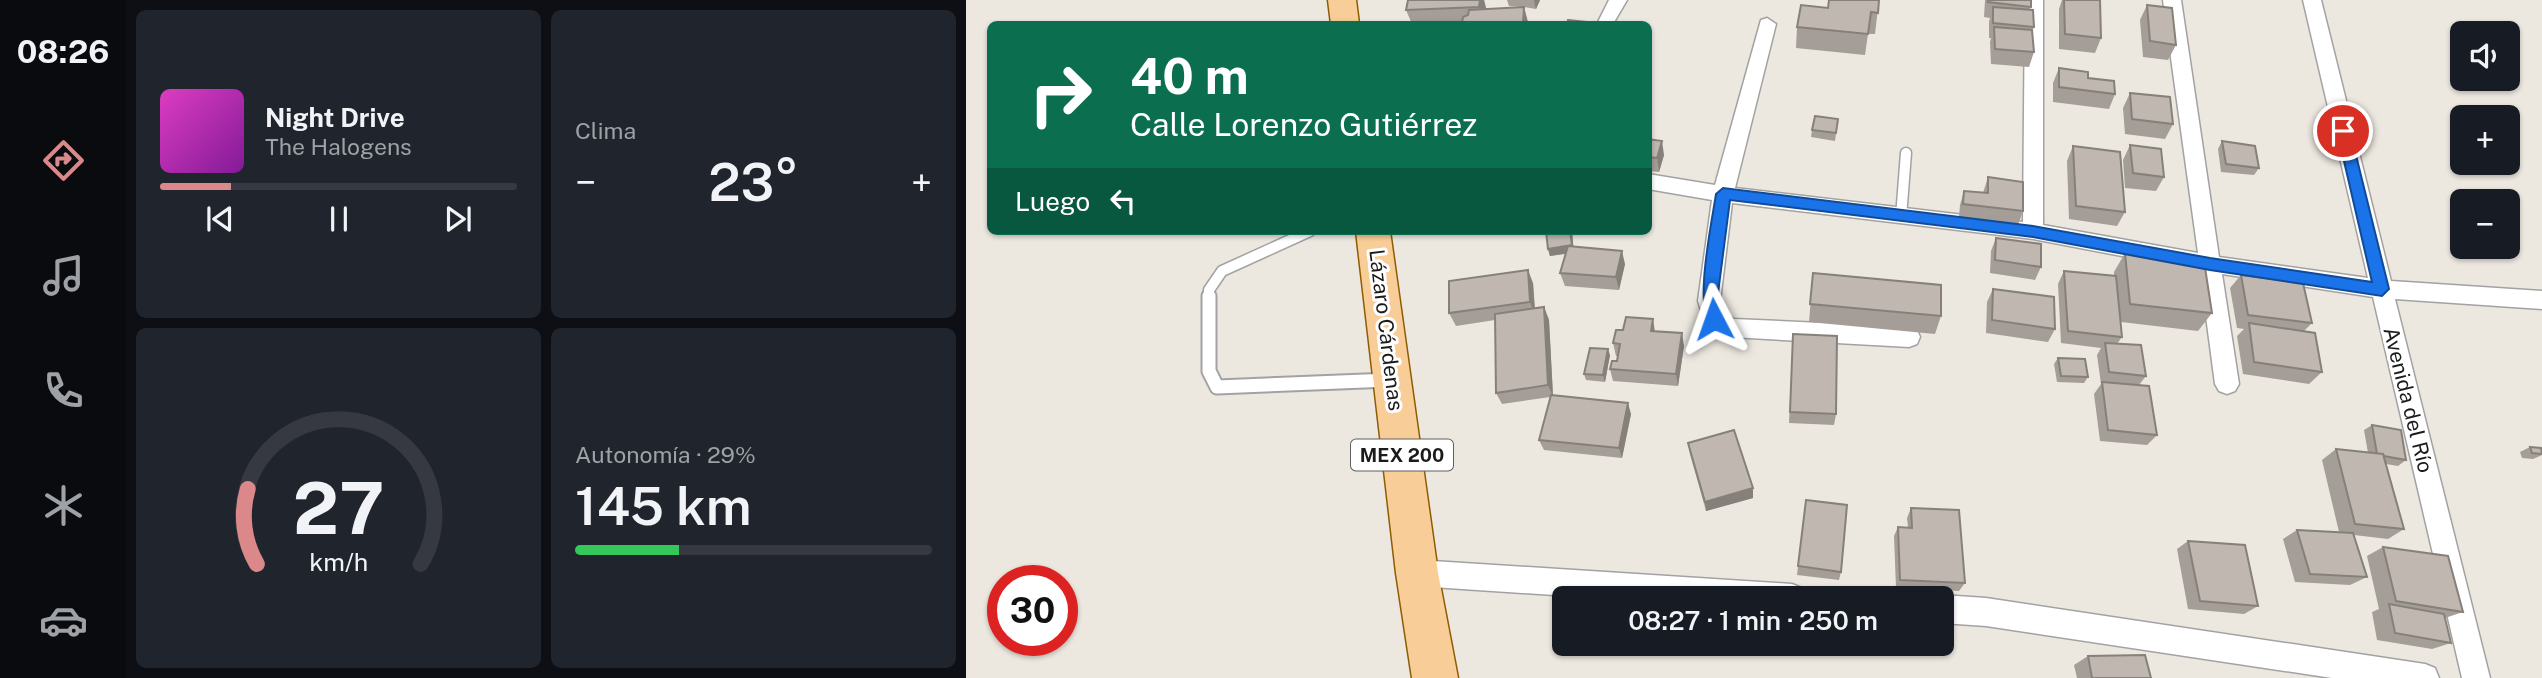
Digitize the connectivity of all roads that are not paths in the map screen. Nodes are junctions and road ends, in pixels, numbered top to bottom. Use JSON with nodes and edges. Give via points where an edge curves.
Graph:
{"nodes":[{"id":1,"x":1342,"y":0,"type":"edge"},
{"id":2,"x":1619,"y":0,"type":"edge"},
{"id":3,"x":2034,"y":0,"type":"edge"},
{"id":4,"x":2172,"y":0,"type":"edge"},
{"id":5,"x":2312,"y":0,"type":"edge"},
{"id":6,"x":1345,"y":21,"type":"edge"},
{"id":7,"x":1607,"y":21,"type":"edge"},
{"id":8,"x":1766,"y":24,"type":"dead end"},
{"id":9,"x":1906,"y":153,"type":"dead end"},
{"id":10,"x":1652,"y":182,"type":"edge"},
{"id":11,"x":1723,"y":194,"type":"junction"},
{"id":12,"x":1901,"y":217,"type":"junction"},
{"id":13,"x":2033,"y":232,"type":"junction"},
{"id":14,"x":1301,"y":235,"type":"edge"},
{"id":15,"x":1374,"y":235,"type":"edge"},
{"id":16,"x":2210,"y":264,"type":"junction"},
{"id":17,"x":2382,"y":289,"type":"junction"},
{"id":18,"x":2542,"y":300,"type":"edge"},
{"id":19,"x":1909,"y":337,"type":"dead end"},
{"id":20,"x":1392,"y":380,"type":"junction"},
{"id":21,"x":2227,"y":384,"type":"dead end"},
{"id":22,"x":1417,"y":573,"type":"junction"},
{"id":23,"x":1612,"y":586,"type":"edge"},
{"id":24,"x":1954,"y":610,"type":"edge"},
{"id":25,"x":1435,"y":678,"type":"edge"},
{"id":26,"x":2425,"y":678,"type":"edge"},
{"id":27,"x":2476,"y":678,"type":"edge"}],
"edges":[{"from":1,"to":6,"type":"main road"},
{"from":2,"to":7,"type":"street"},
{"from":3,"to":13,"type":"street"},
{"from":4,"to":16,"type":"street"},
{"from":5,"to":17,"type":"street","name":"Avenida del Río"},
{"from":8,"to":11,"type":"street"},
{"from":9,"to":12,"type":"lane"},
{"from":10,"to":11,"type":"street"},
{"from":11,"to":12,"type":"street"},
{"from":11,"to":19,"type":"street","via":[[1709,301],[1714,319],[1731,328]]},
{"from":12,"to":13,"type":"street"},
{"from":13,"to":16,"type":"street"},
{"from":14,"to":20,"type":"lane","via":[[1222,271],[1209,290],[1209,372],[1217,387]]},
{"from":15,"to":20,"type":"main road","name":"Lázaro Cárdenas","number":"MEX 200"},
{"from":16,"to":17,"type":"street"},
{"from":16,"to":21,"type":"street"},
{"from":17,"to":18,"type":"street"},
{"from":17,"to":27,"type":"street","name":"Avenida del Río"},
{"from":20,"to":22,"type":"main road","name":"Lázaro Cárdenas","number":"MEX 200"},
{"from":22,"to":23,"type":"street"},
{"from":22,"to":25,"type":"main road","name":"Lázaro Cárdenas","number":"MEX 200"},
{"from":24,"to":26,"type":"street"}]}
